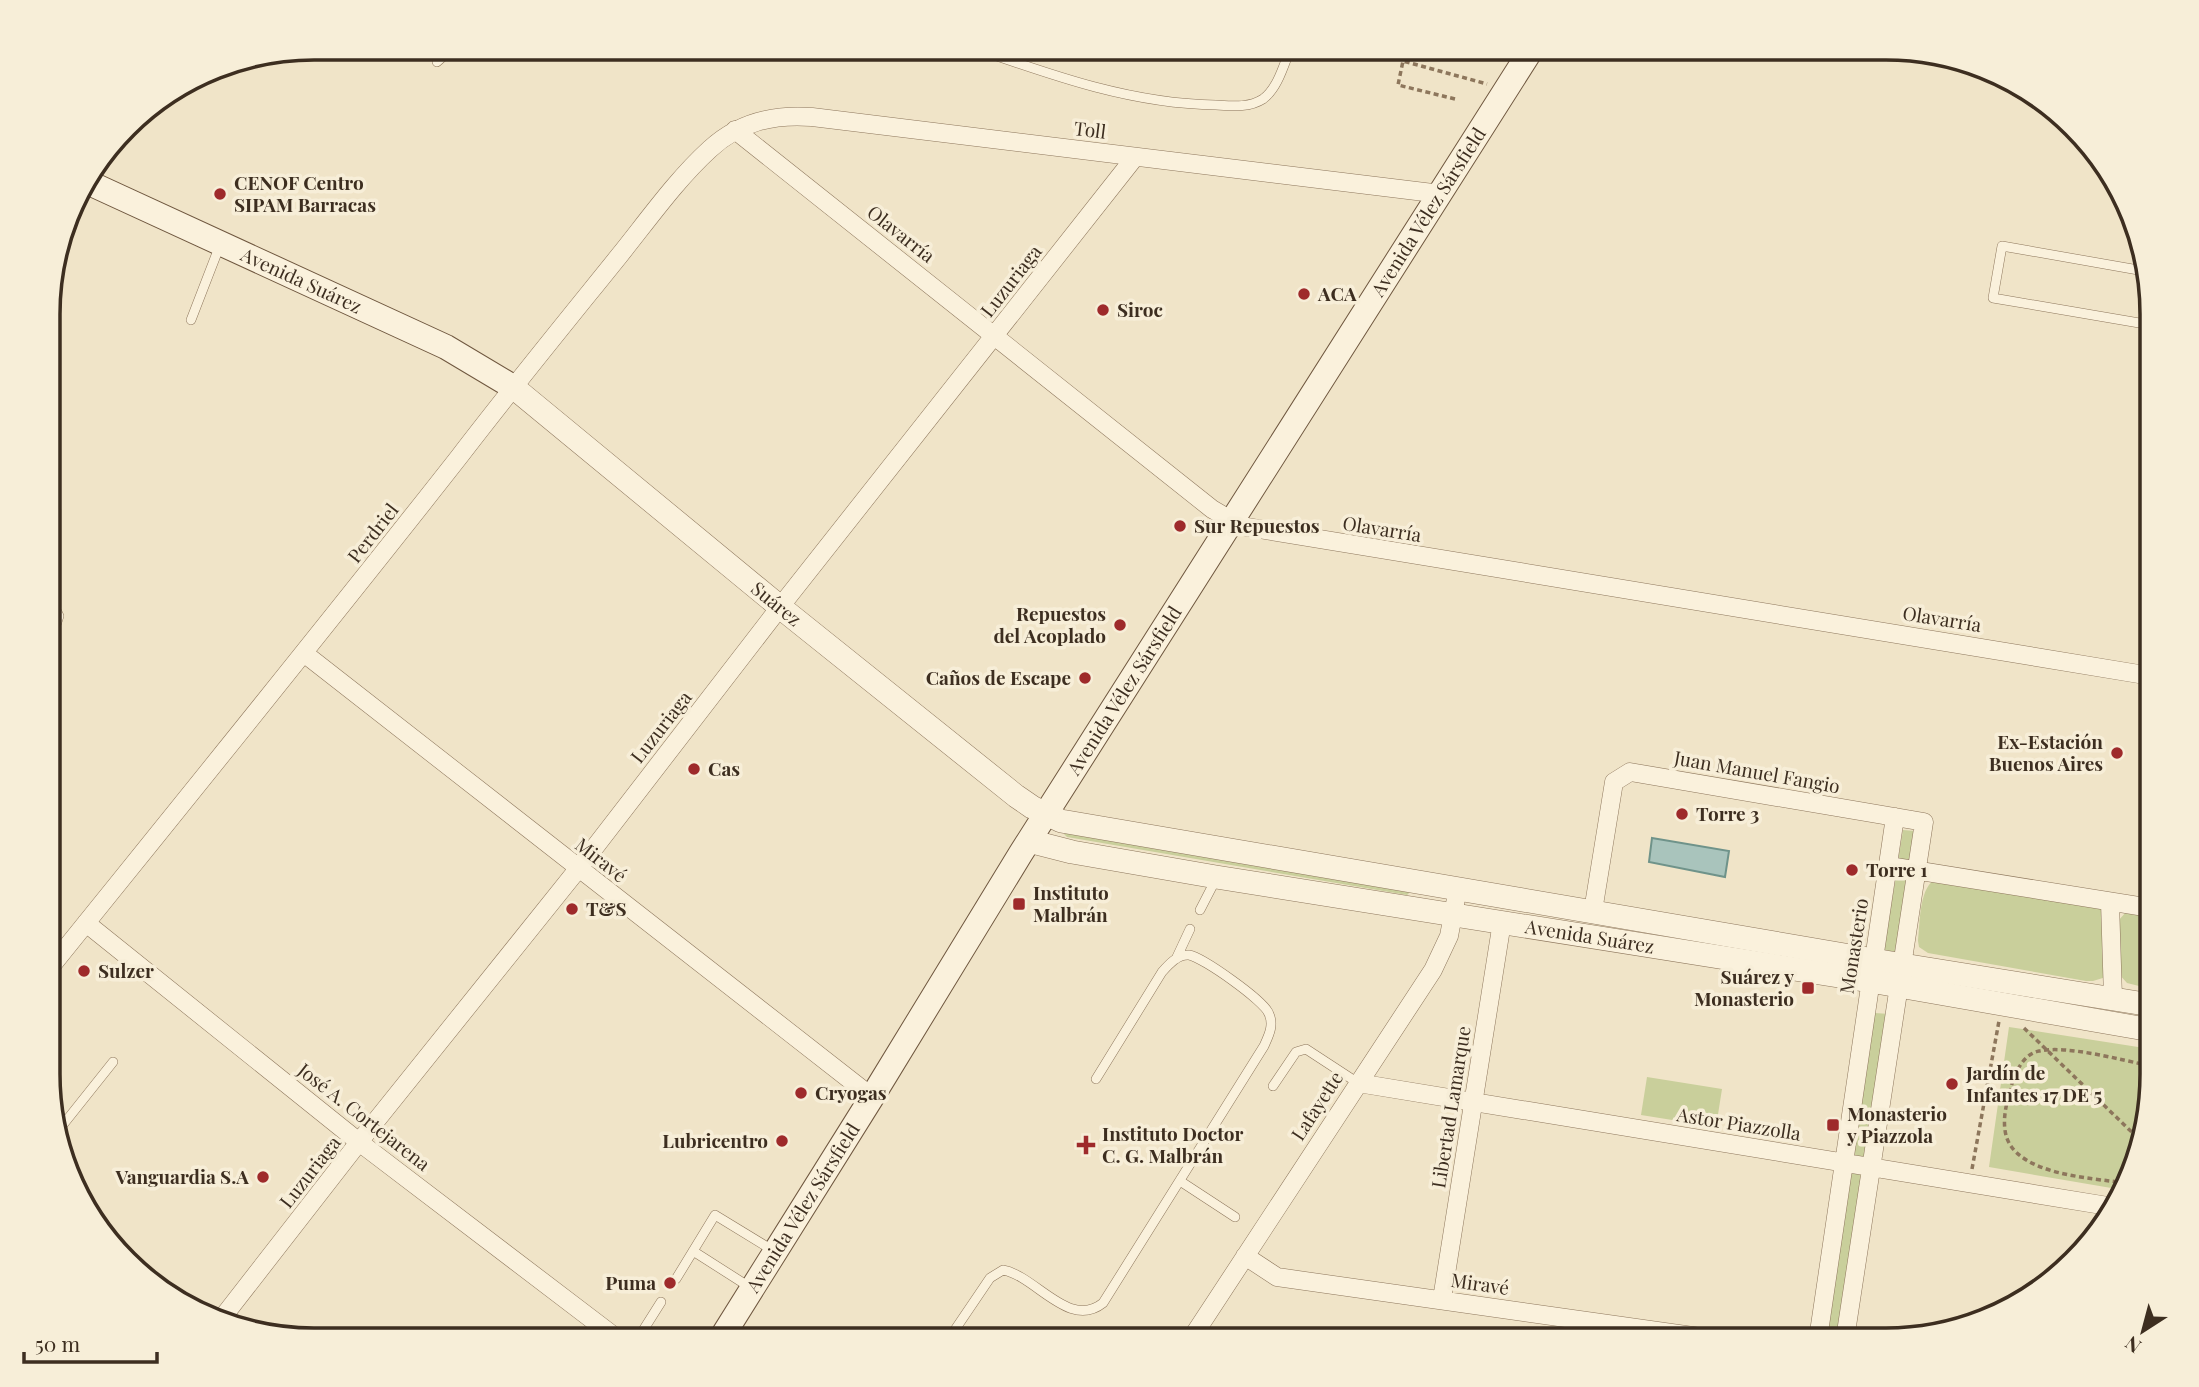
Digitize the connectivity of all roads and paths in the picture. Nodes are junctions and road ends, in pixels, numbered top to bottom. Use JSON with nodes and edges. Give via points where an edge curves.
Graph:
{"nodes":[{"id":1,"x":439,"y":60,"type":"edge"},
{"id":2,"x":1007,"y":60,"type":"edge"},
{"id":3,"x":1285,"y":60,"type":"edge"},
{"id":4,"x":1525,"y":60,"type":"edge"},
{"id":5,"x":1403,"y":61,"type":"joint"},
{"id":6,"x":437,"y":62,"type":"dead end"},
{"id":7,"x":1507,"y":90,"type":"junction"},
{"id":8,"x":1455,"y":99,"type":"dead end"},
{"id":9,"x":735,"y":130,"type":"junction"},
{"id":10,"x":1135,"y":157,"type":"junction"},
{"id":11,"x":94,"y":185,"type":"edge"},
{"id":12,"x":1441,"y":194,"type":"junction"},
{"id":13,"x":221,"y":244,"type":"junction"},
{"id":14,"x":2136,"y":270,"type":"edge"},
{"id":15,"x":191,"y":320,"type":"dead end"},
{"id":16,"x":2140,"y":322,"type":"edge"},
{"id":17,"x":996,"y":335,"type":"junction"},
{"id":18,"x":513,"y":387,"type":"junction"},
{"id":19,"x":1232,"y":522,"type":"junction"},
{"id":20,"x":780,"y":607,"type":"junction"},
{"id":21,"x":305,"y":654,"type":"junction"},
{"id":22,"x":2140,"y":674,"type":"edge"},
{"id":23,"x":1045,"y":814,"type":"junction"},
{"id":24,"x":1895,"y":817,"type":"junction"},
{"id":25,"x":1029,"y":841,"type":"junction"},
{"id":26,"x":1889,"y":866,"type":"junction"},
{"id":27,"x":578,"y":869,"type":"junction"},
{"id":28,"x":1917,"y":870,"type":"junction"},
{"id":29,"x":1216,"y":877,"type":"junction"},
{"id":30,"x":1458,"y":888,"type":"junction"},
{"id":31,"x":2110,"y":902,"type":"junction"},
{"id":32,"x":2140,"y":906,"type":"edge"},
{"id":33,"x":1200,"y":911,"type":"dead end"},
{"id":34,"x":1593,"y":911,"type":"junction"},
{"id":35,"x":1454,"y":914,"type":"junction"},
{"id":36,"x":1502,"y":922,"type":"junction"},
{"id":37,"x":86,"y":923,"type":"junction"},
{"id":38,"x":1191,"y":929,"type":"dead end"},
{"id":39,"x":60,"y":956,"type":"edge"},
{"id":40,"x":1176,"y":959,"type":"junction"},
{"id":41,"x":1872,"y":970,"type":"junction"},
{"id":42,"x":1902,"y":976,"type":"junction"},
{"id":43,"x":2113,"y":998,"type":"junction"},
{"id":44,"x":2140,"y":1003,"type":"edge"},
{"id":45,"x":2002,"y":1005,"type":"junction"},
{"id":46,"x":2140,"y":1028,"type":"edge"},
{"id":47,"x":2046,"y":1051,"type":"junction"},
{"id":48,"x":113,"y":1062,"type":"dead end"},
{"id":49,"x":2140,"y":1064,"type":"edge"},
{"id":50,"x":1096,"y":1079,"type":"dead end"},
{"id":51,"x":1358,"y":1083,"type":"junction"},
{"id":52,"x":1273,"y":1086,"type":"dead end"},
{"id":53,"x":873,"y":1097,"type":"junction"},
{"id":54,"x":1473,"y":1101,"type":"junction"},
{"id":55,"x":64,"y":1123,"type":"edge"},
{"id":56,"x":2133,"y":1133,"type":"edge"},
{"id":57,"x":359,"y":1142,"type":"junction"},
{"id":58,"x":1842,"y":1162,"type":"junction"},
{"id":59,"x":1872,"y":1167,"type":"junction"},
{"id":60,"x":1180,"y":1181,"type":"junction"},
{"id":61,"x":2115,"y":1181,"type":"edge"},
{"id":62,"x":1970,"y":1183,"type":"junction"},
{"id":63,"x":2103,"y":1205,"type":"edge"},
{"id":64,"x":1235,"y":1217,"type":"dead end"},
{"id":65,"x":693,"y":1251,"type":"junction"},
{"id":66,"x":776,"y":1252,"type":"junction"},
{"id":67,"x":1245,"y":1255,"type":"junction"},
{"id":68,"x":676,"y":1279,"type":"dead end"},
{"id":69,"x":752,"y":1289,"type":"junction"},
{"id":70,"x":1442,"y":1299,"type":"junction"},
{"id":71,"x":661,"y":1302,"type":"dead end"},
{"id":72,"x":227,"y":1312,"type":"edge"},
{"id":73,"x":602,"y":1328,"type":"edge"},
{"id":74,"x":645,"y":1328,"type":"edge"},
{"id":75,"x":728,"y":1328,"type":"edge"},
{"id":76,"x":955,"y":1328,"type":"edge"},
{"id":77,"x":1198,"y":1328,"type":"edge"},
{"id":78,"x":1639,"y":1328,"type":"edge"},
{"id":79,"x":1819,"y":1328,"type":"edge"},
{"id":80,"x":1847,"y":1328,"type":"edge"}],
"edges":[{"from":1,"to":6,"type":"lane"},
{"from":2,"to":3,"type":"lane","via":[[1109,91],[1194,105],[1243,106],[1271,90]]},
{"from":4,"to":7,"type":"main road","name":"Avenida Vélez Sársfield"},
{"from":5,"to":7,"type":"path"},
{"from":5,"to":8,"type":"path","via":[[1398,85]]},
{"from":7,"to":12,"type":"main road","name":"Avenida Vélez Sársfield"},
{"from":9,"to":10,"type":"street","name":"Toll","via":[[790,115]]},
{"from":9,"to":17,"type":"street","name":"Olavarría"},
{"from":9,"to":18,"type":"street","name":"Perdriel","via":[[710,148],[679,182]]},
{"from":10,"to":12,"type":"street","name":"Toll"},
{"from":10,"to":17,"type":"street","name":"Luzuriaga"},
{"from":11,"to":13,"type":"main road","name":"Avenida Suárez"},
{"from":12,"to":19,"type":"main road","name":"Avenida Vélez Sársfield"},
{"from":13,"to":15,"type":"lane"},
{"from":13,"to":18,"type":"main road","name":"Avenida Suárez","via":[[446,347]]},
{"from":14,"to":16,"type":"lane","via":[[2002,246],[1993,298]]},
{"from":17,"to":19,"type":"street","name":"Olavarría"},
{"from":17,"to":20,"type":"street","name":"Luzuriaga"},
{"from":18,"to":20,"type":"street","name":"Suárez"},
{"from":18,"to":21,"type":"street","name":"Perdriel"},
{"from":19,"to":22,"type":"street","name":"Olavarría","via":[[1252,529]]},
{"from":19,"to":23,"type":"main road","name":"Avenida Vélez Sársfield"},
{"from":20,"to":23,"type":"street","name":"Suárez","via":[[1016,796]]},
{"from":20,"to":27,"type":"street","name":"Luzuriaga"},
{"from":21,"to":27,"type":"street","name":"Miravé"},
{"from":21,"to":37,"type":"street","name":"Perdriel"},
{"from":23,"to":25,"type":"main road","name":"Avenida Vélez Sársfield"},
{"from":23,"to":30,"type":"street","name":"Avenida Suárez","via":[[1089,827]]},
{"from":24,"to":26,"type":"street","name":"Monasterio"},
{"from":24,"to":28,"type":"street","via":[[1924,822]]},
{"from":24,"to":34,"type":"street","name":"Juan Manuel Fangio","via":[[1630,772],[1614,782]]},
{"from":25,"to":29,"type":"street","name":"Avenida Suárez"},
{"from":25,"to":53,"type":"main road","name":"Avenida Vélez Sársfield"},
{"from":26,"to":28,"type":"street"},
{"from":26,"to":41,"type":"street","name":"Monasterio"},
{"from":27,"to":53,"type":"street","name":"Miravé"},
{"from":27,"to":57,"type":"street","name":"Luzuriaga"},
{"from":28,"to":31,"type":"street"},
{"from":28,"to":42,"type":"street"},
{"from":29,"to":33,"type":"lane"},
{"from":29,"to":35,"type":"street","name":"Avenida Suárez"},
{"from":30,"to":34,"type":"street","name":"Avenida Suárez"},
{"from":30,"to":35,"type":"street","name":"Lafayette"},
{"from":31,"to":32,"type":"street"},
{"from":31,"to":43,"type":"street"},
{"from":34,"to":41,"type":"street","name":"Avenida Suárez"},
{"from":35,"to":36,"type":"street","name":"Avenida Suárez"},
{"from":35,"to":51,"type":"street","name":"Lafayette","via":[[1433,970]]},
{"from":36,"to":41,"type":"street","name":"Avenida Suárez"},
{"from":36,"to":54,"type":"street","name":"Libertad Lamarque"},
{"from":37,"to":39,"type":"street","name":"Perdriel"},
{"from":37,"to":57,"type":"street","name":"José A. Cortejarena"},
{"from":38,"to":40,"type":"lane"},
{"from":40,"to":50,"type":"lane","via":[[1162,972]]},
{"from":40,"to":60,"type":"lane","via":[[1193,956],[1251,993],[1267,1008],[1271,1023],[1264,1046]]},
{"from":41,"to":42,"type":"street","name":"Avenida Suárez"},
{"from":41,"to":58,"type":"street","name":"Monasterio"},
{"from":42,"to":43,"type":"street","name":"Avenida Suárez"},
{"from":42,"to":45,"type":"street","name":"Avenida Suárez"},
{"from":42,"to":59,"type":"street"},
{"from":43,"to":44,"type":"street","name":"Avenida Suárez"},
{"from":45,"to":46,"type":"street","name":"Avenida Suárez"},
{"from":45,"to":47,"type":"path"},
{"from":45,"to":62,"type":"path"},
{"from":47,"to":49,"type":"path"},
{"from":47,"to":56,"type":"path"},
{"from":47,"to":61,"type":"path","via":[[2034,1052],[2017,1070],[2006,1104],[2007,1139],[2020,1154],[2056,1173]]},
{"from":48,"to":55,"type":"lane"},
{"from":51,"to":52,"type":"lane","via":[[1306,1049],[1296,1052]]},
{"from":51,"to":54,"type":"street","name":"Astor Piazzolla"},
{"from":51,"to":67,"type":"street","name":"Lafayette"},
{"from":53,"to":66,"type":"main road","name":"Avenida Vélez Sársfield"},
{"from":54,"to":58,"type":"street","name":"Astor Piazzolla"},
{"from":54,"to":70,"type":"street","name":"Libertad Lamarque"},
{"from":57,"to":72,"type":"street","name":"Luzuriaga"},
{"from":57,"to":73,"type":"street","name":"José A. Cortejarena"},
{"from":58,"to":59,"type":"street","name":"Astor Piazzolla"},
{"from":58,"to":79,"type":"street","name":"Monasterio"},
{"from":59,"to":62,"type":"street","name":"Astor Piazzolla"},
{"from":59,"to":80,"type":"street"},
{"from":60,"to":64,"type":"lane"},
{"from":60,"to":76,"type":"lane","via":[[1096,1308],[1072,1309],[1003,1270],[986,1283]]},
{"from":62,"to":63,"type":"street","name":"Astor Piazzolla"},
{"from":65,"to":66,"type":"lane","via":[[715,1215]]},
{"from":65,"to":68,"type":"lane"},
{"from":65,"to":69,"type":"lane"},
{"from":66,"to":69,"type":"main road","name":"Avenida Vélez Sársfield"},
{"from":67,"to":70,"type":"street","name":"Miravé","via":[[1277,1277]]},
{"from":67,"to":77,"type":"street","name":"Lafayette"},
{"from":69,"to":75,"type":"main road","name":"Avenida Vélez Sársfield"},
{"from":70,"to":78,"type":"street","name":"Miravé"},
{"from":71,"to":74,"type":"lane"}]}
